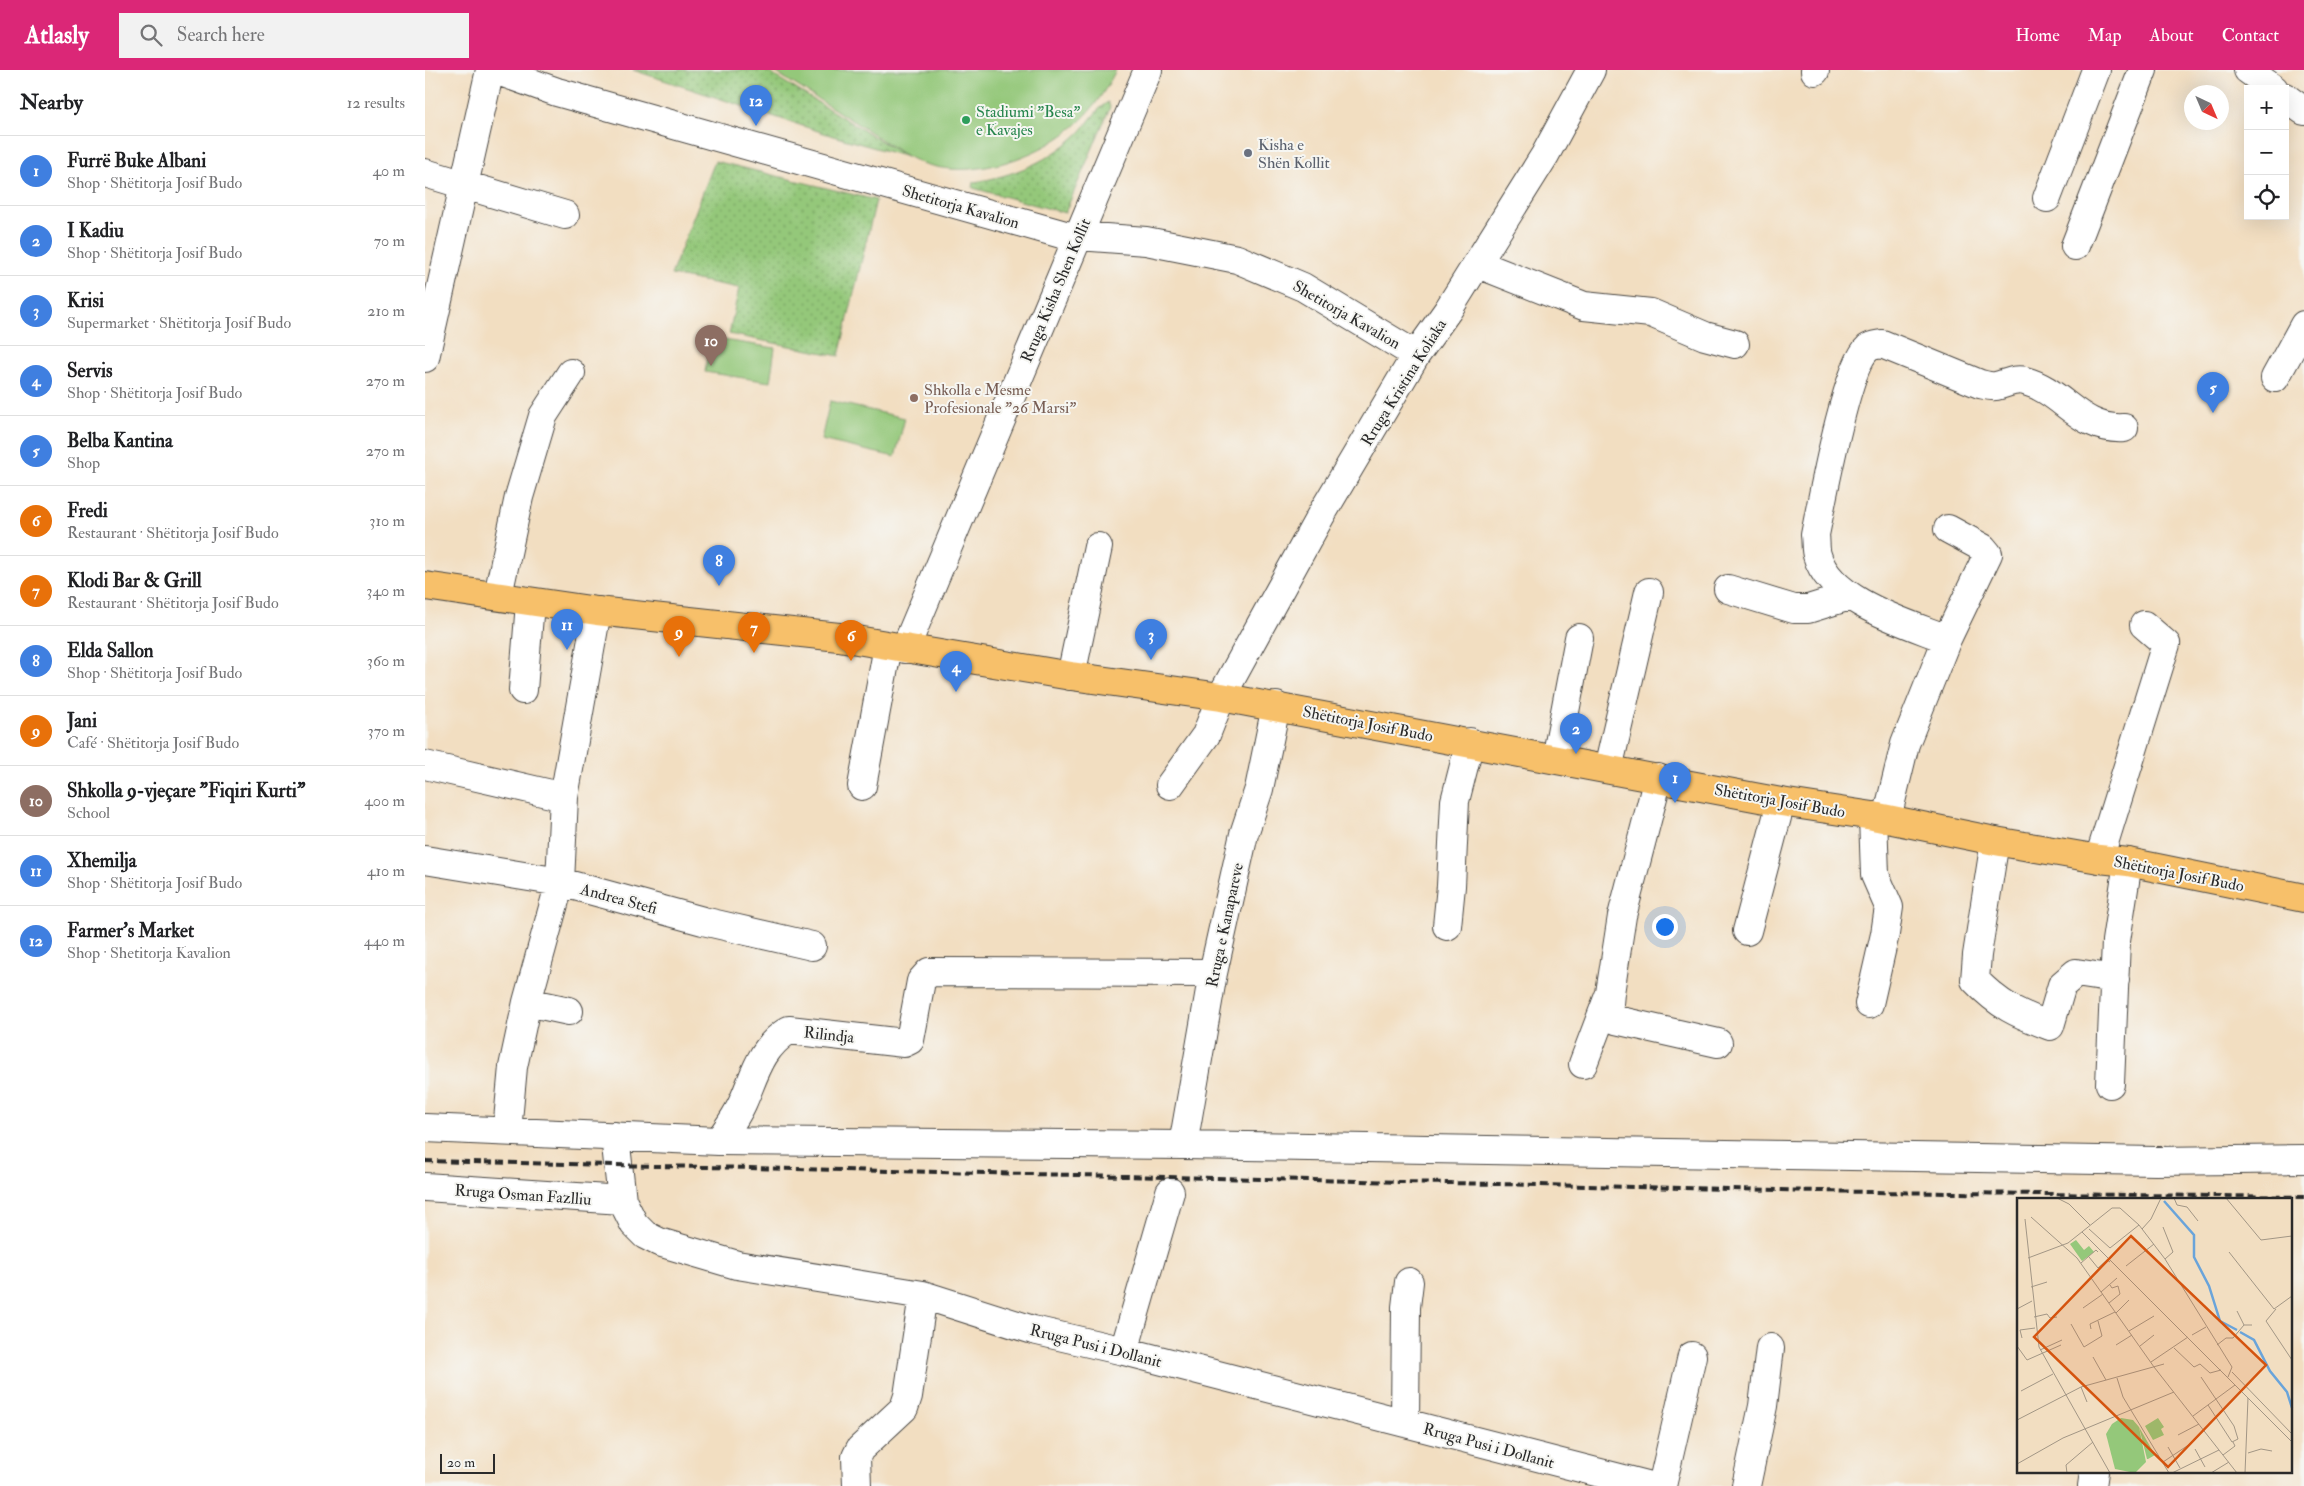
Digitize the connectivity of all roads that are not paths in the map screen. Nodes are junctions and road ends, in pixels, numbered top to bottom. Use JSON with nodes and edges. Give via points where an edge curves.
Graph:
{"nodes":[{"id":1,"x":490,"y":70,"type":"edge"},
{"id":2,"x":495,"y":70,"type":"edge"},
{"id":3,"x":1148,"y":70,"type":"edge"},
{"id":4,"x":1591,"y":70,"type":"edge"},
{"id":5,"x":2096,"y":70,"type":"edge"},
{"id":6,"x":2143,"y":70,"type":"edge"},
{"id":7,"x":2247,"y":70,"type":"edge"},
{"id":8,"x":2268,"y":85,"type":"edge"},
{"id":9,"x":2289,"y":100,"type":"edge"},
{"id":10,"x":2304,"y":110,"type":"edge"},
{"id":11,"x":425,"y":173,"type":"edge"},
{"id":12,"x":466,"y":185,"type":"junction"},
{"id":13,"x":2047,"y":198,"type":"dead end"},
{"id":14,"x":565,"y":215,"type":"dead end"},
{"id":15,"x":1077,"y":236,"type":"junction"},
{"id":16,"x":2075,"y":246,"type":"dead end"},
{"id":17,"x":1478,"y":264,"type":"junction"},
{"id":18,"x":2304,"y":325,"type":"edge"},
{"id":19,"x":1735,"y":344,"type":"dead end"},
{"id":20,"x":1416,"y":355,"type":"junction"},
{"id":21,"x":425,"y":358,"type":"edge"},
{"id":22,"x":571,"y":373,"type":"dead end"},
{"id":23,"x":2275,"y":378,"type":"dead end"},
{"id":24,"x":2124,"y":428,"type":"dead end"},
{"id":25,"x":1948,"y":529,"type":"dead end"},
{"id":26,"x":1098,"y":547,"type":"dead end"},
{"id":27,"x":425,"y":586,"type":"edge"},
{"id":28,"x":1728,"y":589,"type":"dead end"},
{"id":29,"x":1649,"y":592,"type":"dead end"},
{"id":30,"x":498,"y":595,"type":"junction"},
{"id":31,"x":1850,"y":596,"type":"junction"},
{"id":32,"x":530,"y":602,"type":"junction"},
{"id":33,"x":597,"y":611,"type":"junction"},
{"id":34,"x":2144,"y":625,"type":"dead end"},
{"id":35,"x":1579,"y":638,"type":"dead end"},
{"id":36,"x":1947,"y":639,"type":"junction"},
{"id":37,"x":897,"y":647,"type":"junction"},
{"id":38,"x":1071,"y":676,"type":"junction"},
{"id":39,"x":523,"y":690,"type":"dead end"},
{"id":40,"x":1221,"y":697,"type":"junction"},
{"id":41,"x":1276,"y":706,"type":"junction"},
{"id":42,"x":1470,"y":742,"type":"junction"},
{"id":43,"x":1556,"y":759,"type":"junction"},
{"id":44,"x":425,"y":765,"type":"edge"},
{"id":45,"x":1608,"y":769,"type":"junction"},
{"id":46,"x":1658,"y":778,"type":"junction"},
{"id":47,"x":1170,"y":785,"type":"dead end"},
{"id":48,"x":862,"y":786,"type":"dead end"},
{"id":49,"x":564,"y":797,"type":"junction"},
{"id":50,"x":1781,"y":802,"type":"junction"},
{"id":51,"x":1880,"y":817,"type":"junction"},
{"id":52,"x":1995,"y":841,"type":"junction"},
{"id":53,"x":425,"y":860,"type":"edge"},
{"id":54,"x":2099,"y":860,"type":"junction"},
{"id":55,"x":2128,"y":862,"type":"junction"},
{"id":56,"x":560,"y":882,"type":"junction"},
{"id":57,"x":2304,"y":898,"type":"edge"},
{"id":58,"x":1447,"y":926,"type":"dead end"},
{"id":59,"x":1747,"y":931,"type":"dead end"},
{"id":60,"x":812,"y":946,"type":"dead end"},
{"id":61,"x":1213,"y":973,"type":"junction"},
{"id":62,"x":2115,"y":979,"type":"junction"},
{"id":63,"x":1610,"y":993,"type":"junction"},
{"id":64,"x":527,"y":1002,"type":"junction"},
{"id":65,"x":1869,"y":1004,"type":"dead end"},
{"id":66,"x":569,"y":1011,"type":"dead end"},
{"id":67,"x":1718,"y":1043,"type":"dead end"},
{"id":68,"x":1583,"y":1064,"type":"dead end"},
{"id":69,"x":2110,"y":1084,"type":"dead end"},
{"id":70,"x":425,"y":1128,"type":"edge"},
{"id":71,"x":507,"y":1131,"type":"junction"},
{"id":72,"x":615,"y":1136,"type":"junction"},
{"id":73,"x":2304,"y":1139,"type":"edge"},
{"id":74,"x":719,"y":1141,"type":"junction"},
{"id":75,"x":1183,"y":1145,"type":"junction"},
{"id":76,"x":2238,"y":1149,"type":"dead end"},
{"id":77,"x":2304,"y":1159,"type":"edge"},
{"id":78,"x":425,"y":1187,"type":"edge"},
{"id":79,"x":1170,"y":1192,"type":"dead end"},
{"id":80,"x":622,"y":1200,"type":"junction"},
{"id":81,"x":1409,"y":1282,"type":"dead end"},
{"id":82,"x":923,"y":1295,"type":"junction"},
{"id":83,"x":1770,"y":1348,"type":"dead end"},
{"id":84,"x":1124,"y":1351,"type":"junction"},
{"id":85,"x":1692,"y":1356,"type":"dead end"},
{"id":86,"x":1405,"y":1423,"type":"junction"},
{"id":87,"x":857,"y":1486,"type":"edge"},
{"id":88,"x":1651,"y":1486,"type":"edge"},
{"id":89,"x":1662,"y":1486,"type":"edge"},
{"id":90,"x":1746,"y":1486,"type":"edge"}],
"edges":[{"from":1,"to":12,"type":"street"},
{"from":2,"to":15,"type":"street","name":"Shetitorja Kavalion","via":[[566,95]]},
{"from":3,"to":15,"type":"street","name":"Rruga Kisha Shen Kollit"},
{"from":4,"to":17,"type":"street","name":"Rruga Kristina Koliaka","via":[[1545,155]]},
{"from":5,"to":13,"type":"street"},
{"from":6,"to":16,"type":"street"},
{"from":7,"to":8,"type":"street"},
{"from":9,"to":10,"type":"street"},
{"from":11,"to":12,"type":"street"},
{"from":12,"to":14,"type":"street"},
{"from":12,"to":21,"type":"street"},
{"from":15,"to":20,"type":"street","name":"Shetitorja Kavalion","via":[[1146,241],[1237,258],[1303,287]]},
{"from":15,"to":37,"type":"street","name":"Rruga Kisha Shen Kollit"},
{"from":17,"to":19,"type":"street","via":[[1584,306],[1651,313],[1705,336]]},
{"from":17,"to":20,"type":"street","name":"Rruga Kristina Koliaka"},
{"from":18,"to":23,"type":"street"},
{"from":20,"to":40,"type":"street","name":"Rruga Kristina Koliaka","via":[[1321,515]]},
{"from":22,"to":30,"type":"street","via":[[543,416],[519,497]]},
{"from":24,"to":31,"type":"street","via":[[2097,426],[2024,380],[1994,386],[1980,384],[1882,344],[1872,345],[1859,360],[1844,405],[1815,535],[1817,554],[1827,572]]},
{"from":25,"to":36,"type":"street","via":[[1988,554]]},
{"from":26,"to":38,"type":"street"},
{"from":27,"to":30,"type":"main road","name":"Shëtitorja Josif Budo"},
{"from":28,"to":31,"type":"street","via":[[1794,609],[1808,609]]},
{"from":29,"to":45,"type":"street"},
{"from":30,"to":32,"type":"main road","name":"Shëtitorja Josif Budo"},
{"from":31,"to":36,"type":"street","via":[[1865,607]]},
{"from":32,"to":33,"type":"main road","name":"Shëtitorja Josif Budo"},
{"from":32,"to":39,"type":"street"},
{"from":33,"to":37,"type":"main road","name":"Shëtitorja Josif Budo","via":[[839,637]]},
{"from":33,"to":49,"type":"street"},
{"from":34,"to":54,"type":"street","via":[[2166,644]]},
{"from":35,"to":43,"type":"street"},
{"from":36,"to":51,"type":"street"},
{"from":37,"to":38,"type":"main road","name":"Shëtitorja Josif Budo"},
{"from":37,"to":48,"type":"street","name":"Rruga Kisha Shen Kollit"},
{"from":38,"to":40,"type":"main road","name":"Shëtitorja Josif Budo"},
{"from":40,"to":41,"type":"main road","name":"Shëtitorja Josif Budo"},
{"from":40,"to":47,"type":"street","name":"Rruga Kristina Koliaka","via":[[1207,735]]},
{"from":41,"to":42,"type":"main road","name":"Shëtitorja Josif Budo"},
{"from":41,"to":61,"type":"street","name":"Rruga e Kanapareve","via":[[1259,789],[1244,834]]},
{"from":42,"to":43,"type":"main road","name":"Shëtitorja Josif Budo"},
{"from":42,"to":58,"type":"street","via":[[1455,800]]},
{"from":43,"to":45,"type":"main road","name":"Shëtitorja Josif Budo"},
{"from":44,"to":49,"type":"street"},
{"from":45,"to":46,"type":"main road","name":"Shëtitorja Josif Budo"},
{"from":46,"to":50,"type":"main road","name":"Shëtitorja Josif Budo"},
{"from":46,"to":63,"type":"street","via":[[1622,916]]},
{"from":49,"to":56,"type":"street"},
{"from":50,"to":51,"type":"main road","name":"Shëtitorja Josif Budo"},
{"from":50,"to":59,"type":"street"},
{"from":51,"to":52,"type":"main road","name":"Shëtitorja Josif Budo"},
{"from":51,"to":65,"type":"street","via":[[1875,875],[1889,907]]},
{"from":52,"to":54,"type":"main road","name":"Shëtitorja Josif Budo"},
{"from":52,"to":62,"type":"street","via":[[1975,980],[1992,998],[2014,1012],[2050,1026],[2062,985],[2075,973]]},
{"from":53,"to":56,"type":"street","name":"Andrea Stefi"},
{"from":54,"to":55,"type":"main road","name":"Shëtitorja Josif Budo"},
{"from":55,"to":57,"type":"main road","name":"Shëtitorja Josif Budo"},
{"from":55,"to":62,"type":"street","via":[[2116,941]]},
{"from":56,"to":60,"type":"street","name":"Andrea Stefi","via":[[703,921]]},
{"from":56,"to":64,"type":"street"},
{"from":61,"to":74,"type":"street","name":"Rilindja","via":[[929,972],[921,980],[910,1040],[789,1030],[775,1038],[763,1056],[741,1106]]},
{"from":61,"to":75,"type":"street","name":"Rruga e Kanapareve"},
{"from":62,"to":69,"type":"street"},
{"from":63,"to":67,"type":"street","via":[[1608,1015],[1616,1020]]},
{"from":63,"to":68,"type":"street"},
{"from":64,"to":66,"type":"street"},
{"from":64,"to":71,"type":"street","via":[[513,1067]]},
{"from":70,"to":71,"type":"street"},
{"from":71,"to":72,"type":"street"},
{"from":72,"to":74,"type":"street"},
{"from":72,"to":80,"type":"street","name":"Rruga Pusi i Dollanit"},
{"from":73,"to":76,"type":"street"},
{"from":74,"to":75,"type":"street"},
{"from":75,"to":77,"type":"street","via":[[2157,1161]]},
{"from":78,"to":80,"type":"street","name":"Rruga Osman Fazlliu"},
{"from":79,"to":84,"type":"street"},
{"from":80,"to":82,"type":"street","name":"Rruga Pusi i Dollanit","via":[[634,1224],[659,1242],[737,1265]]},
{"from":81,"to":86,"type":"street"},
{"from":82,"to":84,"type":"street","name":"Rruga Pusi i Dollanit","via":[[1033,1330]]},
{"from":82,"to":87,"type":"street","via":[[906,1402],[899,1414],[860,1449],[856,1457]]},
{"from":83,"to":90,"type":"street","via":[[1763,1406]]},
{"from":84,"to":86,"type":"street","name":"Rruga Pusi i Dollanit"},
{"from":85,"to":89,"type":"street"},
{"from":86,"to":88,"type":"street","name":"Rruga Pusi i Dollanit"}]}
